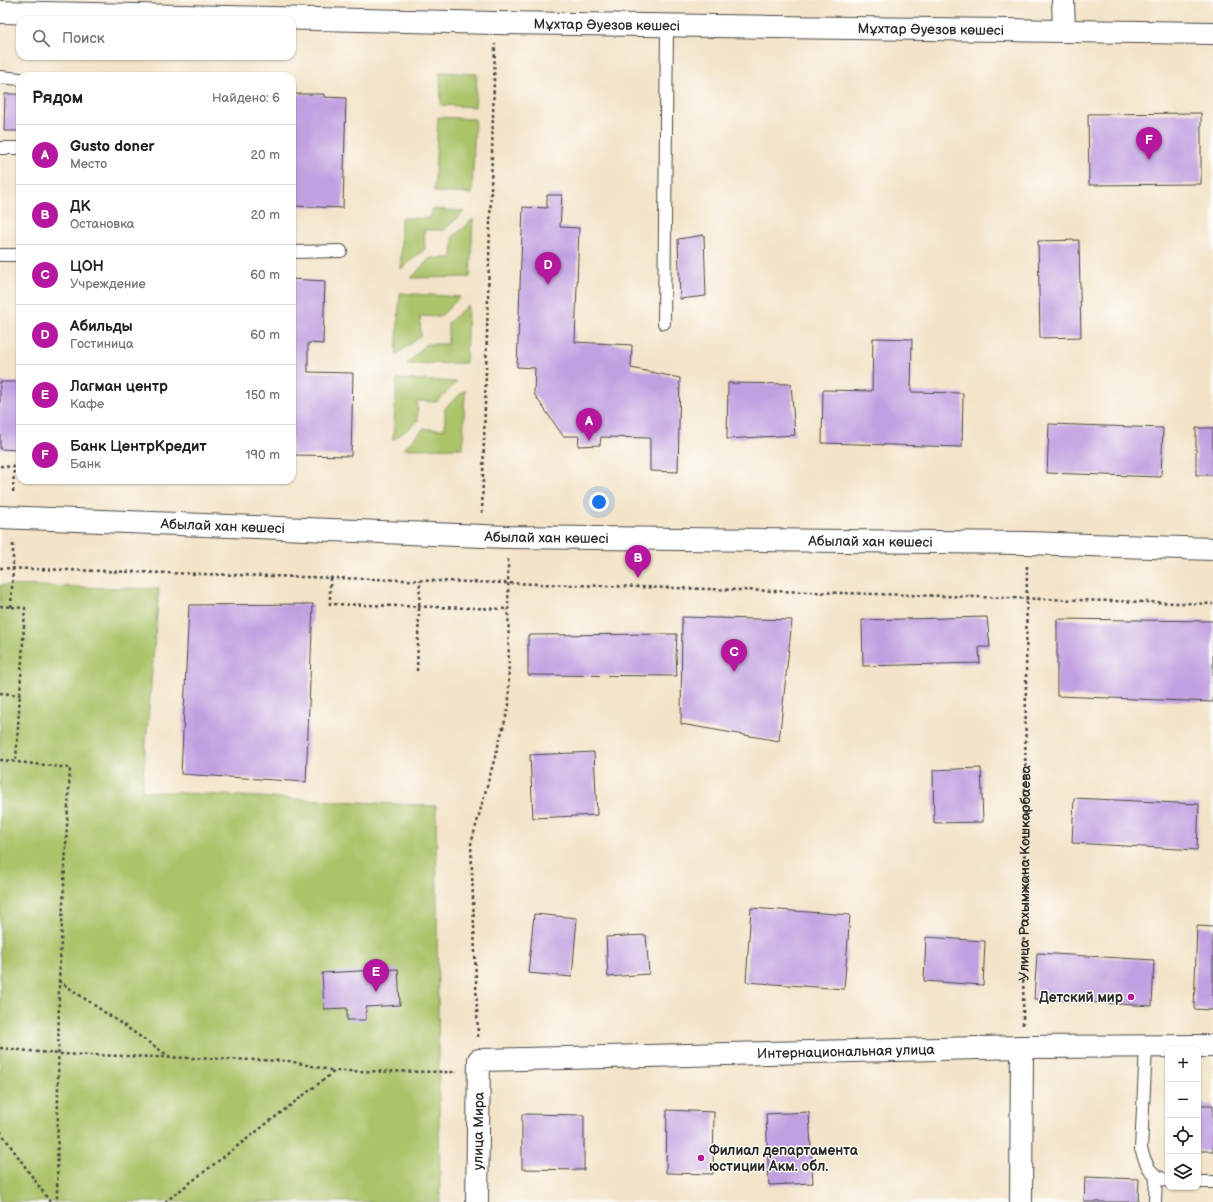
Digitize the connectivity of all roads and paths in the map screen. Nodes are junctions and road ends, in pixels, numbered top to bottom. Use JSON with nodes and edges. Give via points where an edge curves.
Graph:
{"nodes":[{"id":1,"x":1063,"y":0,"type":"edge"},
{"id":2,"x":0,"y":12,"type":"edge"},
{"id":3,"x":180,"y":16,"type":"edge"},
{"id":4,"x":296,"y":19,"type":"edge"},
{"id":5,"x":496,"y":23,"type":"junction"},
{"id":6,"x":667,"y":26,"type":"junction"},
{"id":7,"x":1064,"y":31,"type":"junction"},
{"id":8,"x":1213,"y":33,"type":"edge"},
{"id":9,"x":0,"y":77,"type":"edge"},
{"id":10,"x":16,"y":79,"type":"edge"},
{"id":11,"x":0,"y":148,"type":"edge"},
{"id":12,"x":16,"y":148,"type":"edge"},
{"id":13,"x":341,"y":251,"type":"dead end"},
{"id":14,"x":296,"y":252,"type":"edge"},
{"id":15,"x":0,"y":255,"type":"edge"},
{"id":16,"x":16,"y":255,"type":"edge"},
{"id":17,"x":664,"y":323,"type":"dead end"},
{"id":18,"x":0,"y":466,"type":"edge"},
{"id":19,"x":14,"y":466,"type":"dead end"},
{"id":20,"x":0,"y":517,"type":"edge"},
{"id":21,"x":482,"y":536,"type":"junction"},
{"id":22,"x":508,"y":537,"type":"junction"},
{"id":23,"x":1027,"y":543,"type":"junction"},
{"id":24,"x":1213,"y":549,"type":"edge"},
{"id":25,"x":0,"y":568,"type":"edge"},
{"id":26,"x":330,"y":578,"type":"junction"},
{"id":27,"x":420,"y":580,"type":"junction"},
{"id":28,"x":508,"y":583,"type":"junction"},
{"id":29,"x":1026,"y":599,"type":"junction"},
{"id":30,"x":1213,"y":604,"type":"edge"},
{"id":31,"x":0,"y":606,"type":"edge"},
{"id":32,"x":419,"y":607,"type":"junction"},
{"id":33,"x":508,"y":609,"type":"junction"},
{"id":34,"x":417,"y":671,"type":"dead end"},
{"id":35,"x":0,"y":693,"type":"edge"},
{"id":36,"x":20,"y":695,"type":"junction"},
{"id":37,"x":0,"y":760,"type":"edge"},
{"id":38,"x":16,"y":761,"type":"junction"},
{"id":39,"x":59,"y":981,"type":"junction"},
{"id":40,"x":1213,"y":1046,"type":"edge"},
{"id":41,"x":1146,"y":1047,"type":"junction"},
{"id":42,"x":0,"y":1048,"type":"edge"},
{"id":43,"x":1022,"y":1048,"type":"junction"},
{"id":44,"x":59,"y":1054,"type":"junction"},
{"id":45,"x":170,"y":1058,"type":"junction"},
{"id":46,"x":479,"y":1066,"type":"junction"},
{"id":47,"x":335,"y":1071,"type":"junction"},
{"id":48,"x":0,"y":1131,"type":"edge"},
{"id":49,"x":1156,"y":1177,"type":"junction"},
{"id":50,"x":1165,"y":1179,"type":"edge"},
{"id":51,"x":1201,"y":1182,"type":"edge"},
{"id":52,"x":1213,"y":1182,"type":"edge"},
{"id":53,"x":50,"y":1202,"type":"edge"},
{"id":54,"x":57,"y":1202,"type":"edge"},
{"id":55,"x":165,"y":1202,"type":"edge"},
{"id":56,"x":477,"y":1202,"type":"edge"},
{"id":57,"x":1021,"y":1202,"type":"edge"},
{"id":58,"x":1155,"y":1202,"type":"edge"}],
"edges":[{"from":1,"to":7,"type":"street"},
{"from":2,"to":3,"type":"street","name":"Мұхтар Әуезов көшесі"},
{"from":4,"to":5,"type":"street","name":"Мұхтар Әуезов көшесі"},
{"from":5,"to":6,"type":"street","name":"Мұхтар Әуезов көшесі"},
{"from":5,"to":21,"type":"path"},
{"from":6,"to":7,"type":"street","name":"Мұхтар Әуезов көшесі"},
{"from":6,"to":17,"type":"lane"},
{"from":7,"to":8,"type":"street","name":"Мұхтар Әуезов көшесі"},
{"from":9,"to":10,"type":"lane"},
{"from":11,"to":12,"type":"lane"},
{"from":13,"to":14,"type":"lane"},
{"from":15,"to":16,"type":"lane"},
{"from":18,"to":19,"type":"path"},
{"from":20,"to":21,"type":"street","name":"Абылай хан көшесі"},
{"from":21,"to":22,"type":"street","name":"Абылай хан көшесі"},
{"from":22,"to":23,"type":"street","name":"Абылай хан көшесі"},
{"from":22,"to":28,"type":"path"},
{"from":23,"to":24,"type":"street","name":"Абылай хан көшесі"},
{"from":23,"to":29,"type":"path","name":"Улица Рахымжана Кошкарбаева"},
{"from":25,"to":26,"type":"path"},
{"from":26,"to":27,"type":"path"},
{"from":26,"to":32,"type":"path","via":[[330,604]]},
{"from":27,"to":28,"type":"path"},
{"from":27,"to":32,"type":"path"},
{"from":28,"to":29,"type":"path"},
{"from":28,"to":33,"type":"path"},
{"from":29,"to":30,"type":"path"},
{"from":29,"to":43,"type":"path","name":"Улица Рахымжана Кошкарбаева"},
{"from":31,"to":36,"type":"path","via":[[25,608]]},
{"from":32,"to":33,"type":"path"},
{"from":32,"to":34,"type":"path"},
{"from":33,"to":46,"type":"path","via":[[509,706],[471,844]]},
{"from":35,"to":36,"type":"path"},
{"from":36,"to":38,"type":"path"},
{"from":37,"to":38,"type":"path"},
{"from":38,"to":39,"type":"path","via":[[70,768]]},
{"from":39,"to":44,"type":"path"},
{"from":39,"to":45,"type":"path"},
{"from":40,"to":41,"type":"street","name":"Интернациональная улица"},
{"from":41,"to":43,"type":"street","name":"Интернациональная улица"},
{"from":41,"to":49,"type":"lane","via":[[1141,1149],[1146,1165]]},
{"from":42,"to":44,"type":"path"},
{"from":43,"to":46,"type":"street","name":"Интернациональная улица"},
{"from":43,"to":57,"type":"street"},
{"from":44,"to":45,"type":"path"},
{"from":44,"to":54,"type":"path"},
{"from":45,"to":47,"type":"path","via":[[289,1061]]},
{"from":46,"to":47,"type":"path"},
{"from":46,"to":56,"type":"street","name":"улица Мира"},
{"from":47,"to":55,"type":"path"},
{"from":48,"to":53,"type":"path"},
{"from":49,"to":50,"type":"lane"},
{"from":49,"to":58,"type":"lane"},
{"from":51,"to":52,"type":"lane"}]}
